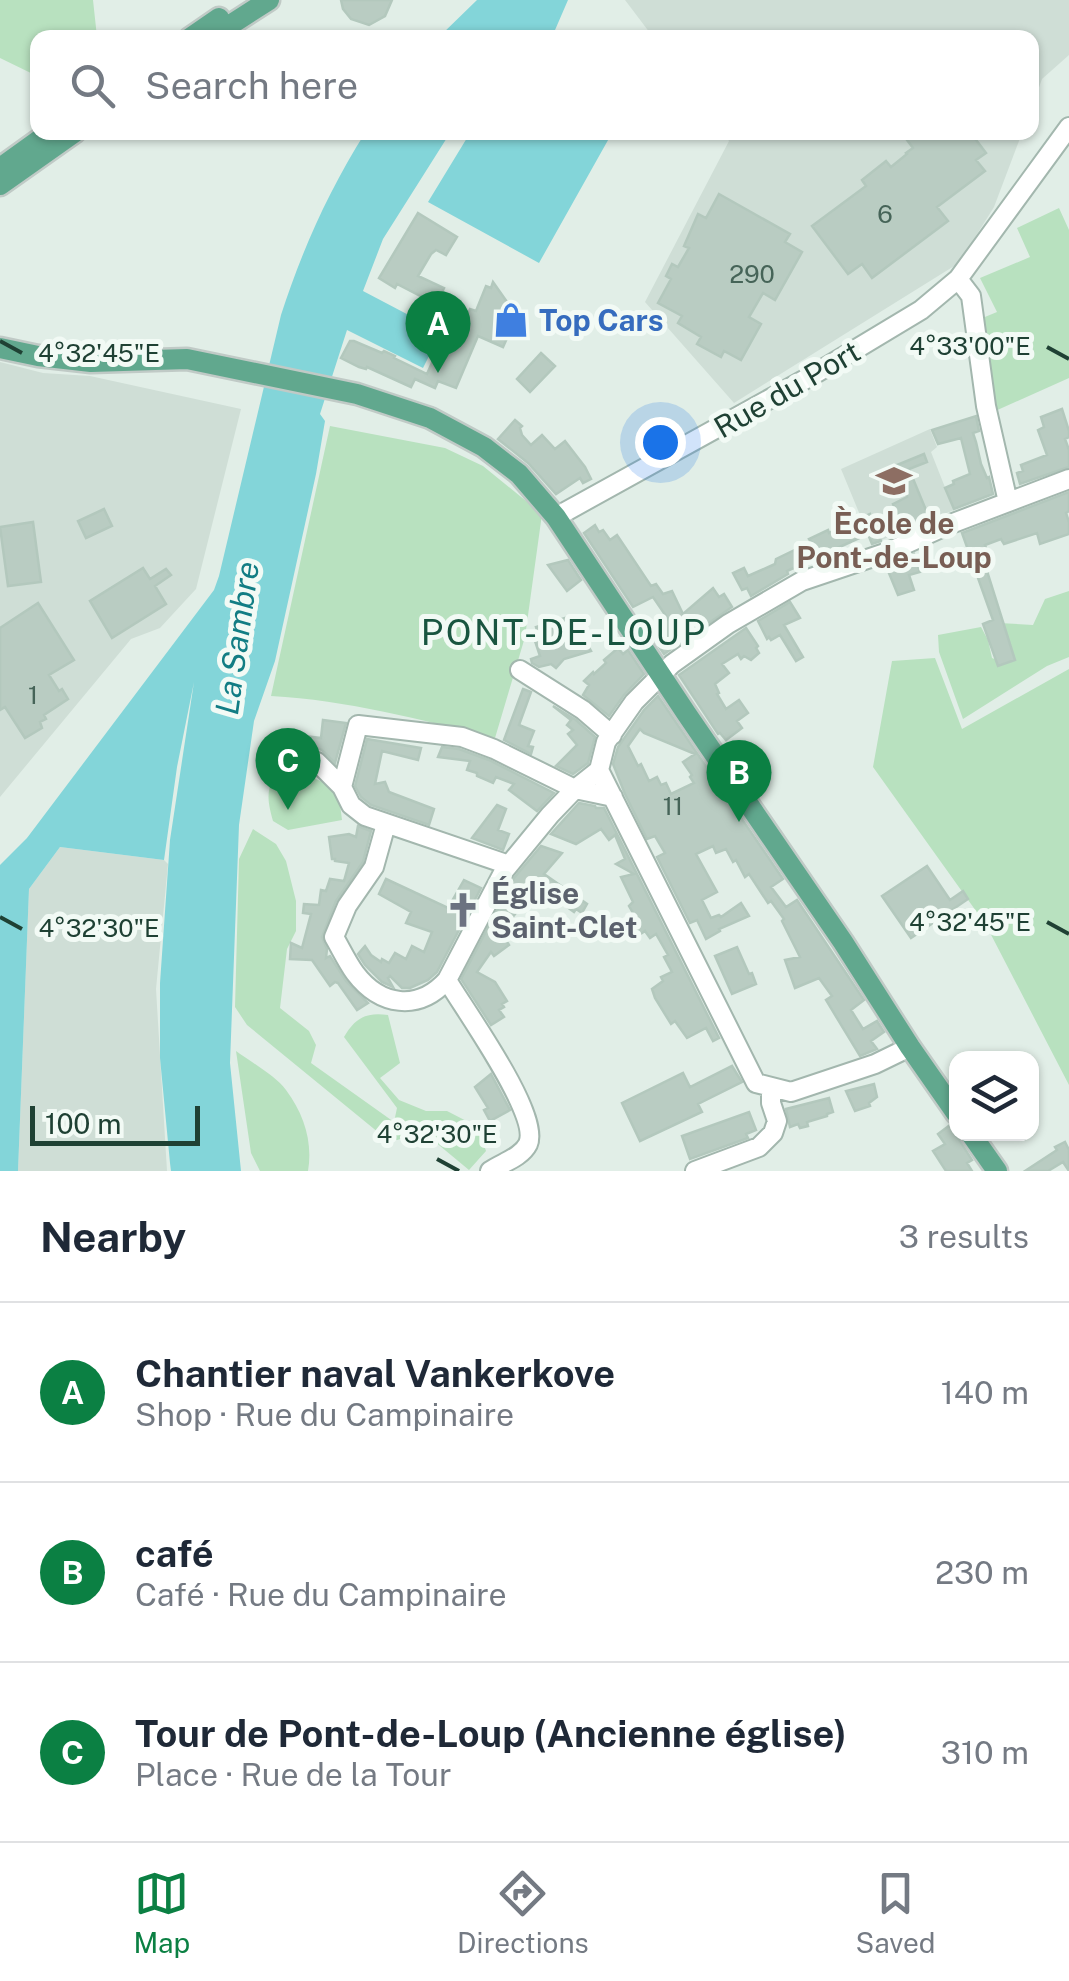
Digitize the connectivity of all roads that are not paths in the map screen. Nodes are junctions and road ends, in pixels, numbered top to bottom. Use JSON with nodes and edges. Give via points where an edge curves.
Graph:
{"nodes":[{"id":1,"x":245,"y":0,"type":"edge"},
{"id":2,"x":269,"y":0,"type":"edge"},
{"id":3,"x":202,"y":30,"type":"edge"},
{"id":4,"x":222,"y":30,"type":"edge"},
{"id":5,"x":1069,"y":128,"type":"edge"},
{"id":6,"x":39,"y":140,"type":"edge"},
{"id":7,"x":64,"y":140,"type":"edge"},
{"id":8,"x":0,"y":168,"type":"edge"},
{"id":9,"x":0,"y":186,"type":"edge"},
{"id":10,"x":958,"y":280,"type":"junction"},
{"id":11,"x":0,"y":348,"type":"edge"},
{"id":12,"x":1069,"y":480,"type":"edge"},
{"id":13,"x":1008,"y":502,"type":"junction"},
{"id":14,"x":556,"y":517,"type":"junction"},
{"id":15,"x":520,"y":670,"type":"dead end"},
{"id":16,"x":661,"y":675,"type":"junction"},
{"id":17,"x":612,"y":735,"type":"junction"},
{"id":18,"x":293,"y":752,"type":"dead end"},
{"id":19,"x":600,"y":770,"type":"junction"},
{"id":20,"x":342,"y":787,"type":"junction"},
{"id":21,"x":575,"y":790,"type":"junction"},
{"id":22,"x":612,"y":797,"type":"junction"},
{"id":23,"x":386,"y":824,"type":"junction"},
{"id":24,"x":509,"y":865,"type":"junction"},
{"id":25,"x":446,"y":980,"type":"junction"},
{"id":26,"x":910,"y":1047,"type":"junction"},
{"id":27,"x":771,"y":1088,"type":"junction"},
{"id":28,"x":949,"y":1103,"type":"edge"},
{"id":29,"x":976,"y":1141,"type":"edge"},
{"id":30,"x":490,"y":1171,"type":"edge"},
{"id":31,"x":694,"y":1171,"type":"edge"},
{"id":32,"x":996,"y":1171,"type":"edge"}],
"edges":[{"from":1,"to":3,"type":"main road"},
{"from":2,"to":4,"type":"main road"},
{"from":5,"to":10,"type":"street","name":"Rue du Port"},
{"from":6,"to":8,"type":"main road"},
{"from":7,"to":9,"type":"main road"},
{"from":10,"to":13,"type":"street","via":[[972,296],[986,406]]},
{"from":10,"to":14,"type":"street","name":"Rue du Port","via":[[813,375]]},
{"from":11,"to":14,"type":"main road","via":[[91,362],[187,359],[357,394],[430,418],[484,447],[519,474]]},
{"from":12,"to":13,"type":"street"},
{"from":13,"to":16,"type":"street","via":[[802,581],[728,624]]},
{"from":14,"to":16,"type":"main road"},
{"from":15,"to":17,"type":"street"},
{"from":16,"to":17,"type":"street"},
{"from":16,"to":26,"type":"main road"},
{"from":17,"to":19,"type":"street"},
{"from":18,"to":20,"type":"street","via":[[317,762]]},
{"from":19,"to":21,"type":"street"},
{"from":19,"to":22,"type":"street"},
{"from":20,"to":21,"type":"street","via":[[358,725],[462,738]]},
{"from":20,"to":23,"type":"street","via":[[351,805]]},
{"from":21,"to":22,"type":"street"},
{"from":21,"to":24,"type":"street"},
{"from":22,"to":27,"type":"street","via":[[756,1082]]},
{"from":23,"to":24,"type":"street"},
{"from":23,"to":25,"type":"street","via":[[374,867],[334,937],[356,974],[392,1001],[413,1001]]},
{"from":24,"to":25,"type":"street"},
{"from":25,"to":30,"type":"street","via":[[501,1065],[529,1124],[522,1152]]},
{"from":26,"to":27,"type":"street","via":[[791,1092]]},
{"from":26,"to":28,"type":"main road"},
{"from":27,"to":31,"type":"street","via":[[773,1133],[759,1146]]},
{"from":29,"to":32,"type":"main road"}]}
